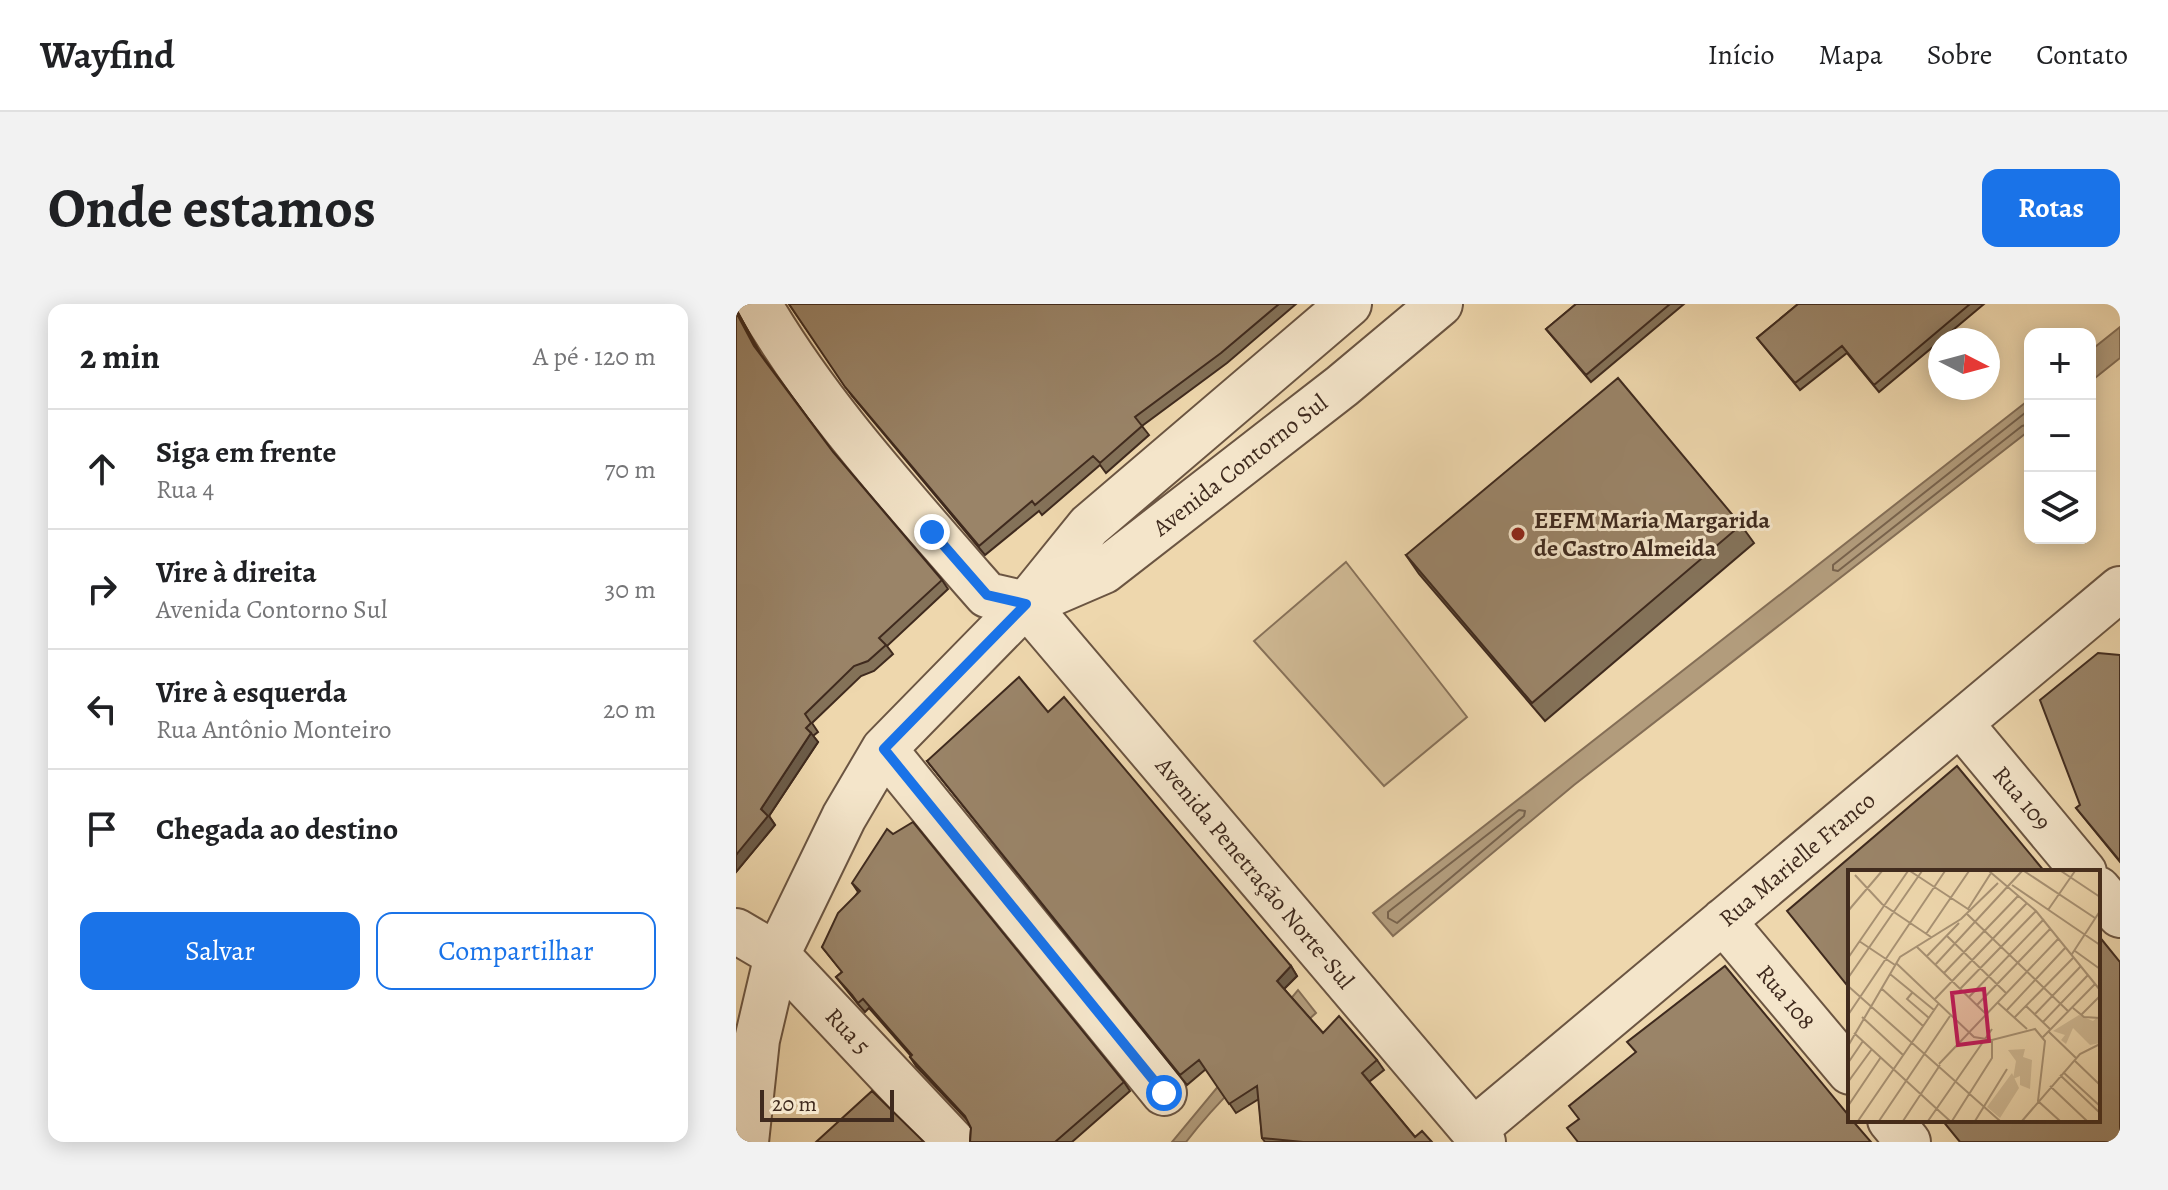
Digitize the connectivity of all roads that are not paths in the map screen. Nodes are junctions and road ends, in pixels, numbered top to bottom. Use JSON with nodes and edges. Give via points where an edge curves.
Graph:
{"nodes":[{"id":1,"x":759,"y":304,"type":"edge"},
{"id":2,"x":1349,"y":304,"type":"edge"},
{"id":3,"x":1440,"y":304,"type":"edge"},
{"id":4,"x":2120,"y":589,"type":"edge"},
{"id":5,"x":1026,"y":604,"type":"junction"},
{"id":6,"x":1960,"y":723,"type":"junction"},
{"id":7,"x":884,"y":749,"type":"junction"},
{"id":8,"x":2082,"y":870,"type":"edge"},
{"id":9,"x":2100,"y":891,"type":"edge"},
{"id":10,"x":2120,"y":915,"type":"edge"},
{"id":11,"x":1723,"y":921,"type":"junction"},
{"id":12,"x":736,"y":931,"type":"edge"},
{"id":13,"x":777,"y":955,"type":"junction"},
{"id":14,"x":1848,"y":1070,"type":"edge"},
{"id":15,"x":1164,"y":1093,"type":"dead end"},
{"id":16,"x":1892,"y":1122,"type":"edge"},
{"id":17,"x":1478,"y":1136,"type":"edge"},
{"id":18,"x":746,"y":1142,"type":"edge"},
{"id":19,"x":953,"y":1142,"type":"edge"},
{"id":20,"x":1908,"y":1142,"type":"edge"}],
"edges":[{"from":1,"to":5,"type":"street","via":[[833,415],[987,595]]},
{"from":2,"to":5,"type":"street","name":"Avenida Contorno Sul","via":[[1089,526]]},
{"from":3,"to":5,"type":"street","name":"Avenida Contorno Sul","via":[[1104,571]]},
{"from":4,"to":6,"type":"street","name":"Rua Marielle Franco"},
{"from":5,"to":7,"type":"street","name":"Avenida Contorno Sul"},
{"from":5,"to":17,"type":"street","name":"Avenida Penetração Norte-Sul"},
{"from":6,"to":8,"type":"street","name":"Rua 109"},
{"from":6,"to":11,"type":"street","name":"Rua Marielle Franco"},
{"from":7,"to":13,"type":"street","name":"Avenida Contorno Sul","via":[[844,817]]},
{"from":7,"to":15,"type":"street"},
{"from":9,"to":10,"type":"street"},
{"from":11,"to":14,"type":"street","name":"Rua 108"},
{"from":11,"to":17,"type":"street","name":"Rua Marielle Franco"},
{"from":12,"to":13,"type":"street","name":"Rua 5"},
{"from":13,"to":18,"type":"street","name":"Avenida Contorno Sul","via":[[757,1040]]},
{"from":13,"to":19,"type":"street","name":"Rua 5"},
{"from":16,"to":20,"type":"street"}]}
